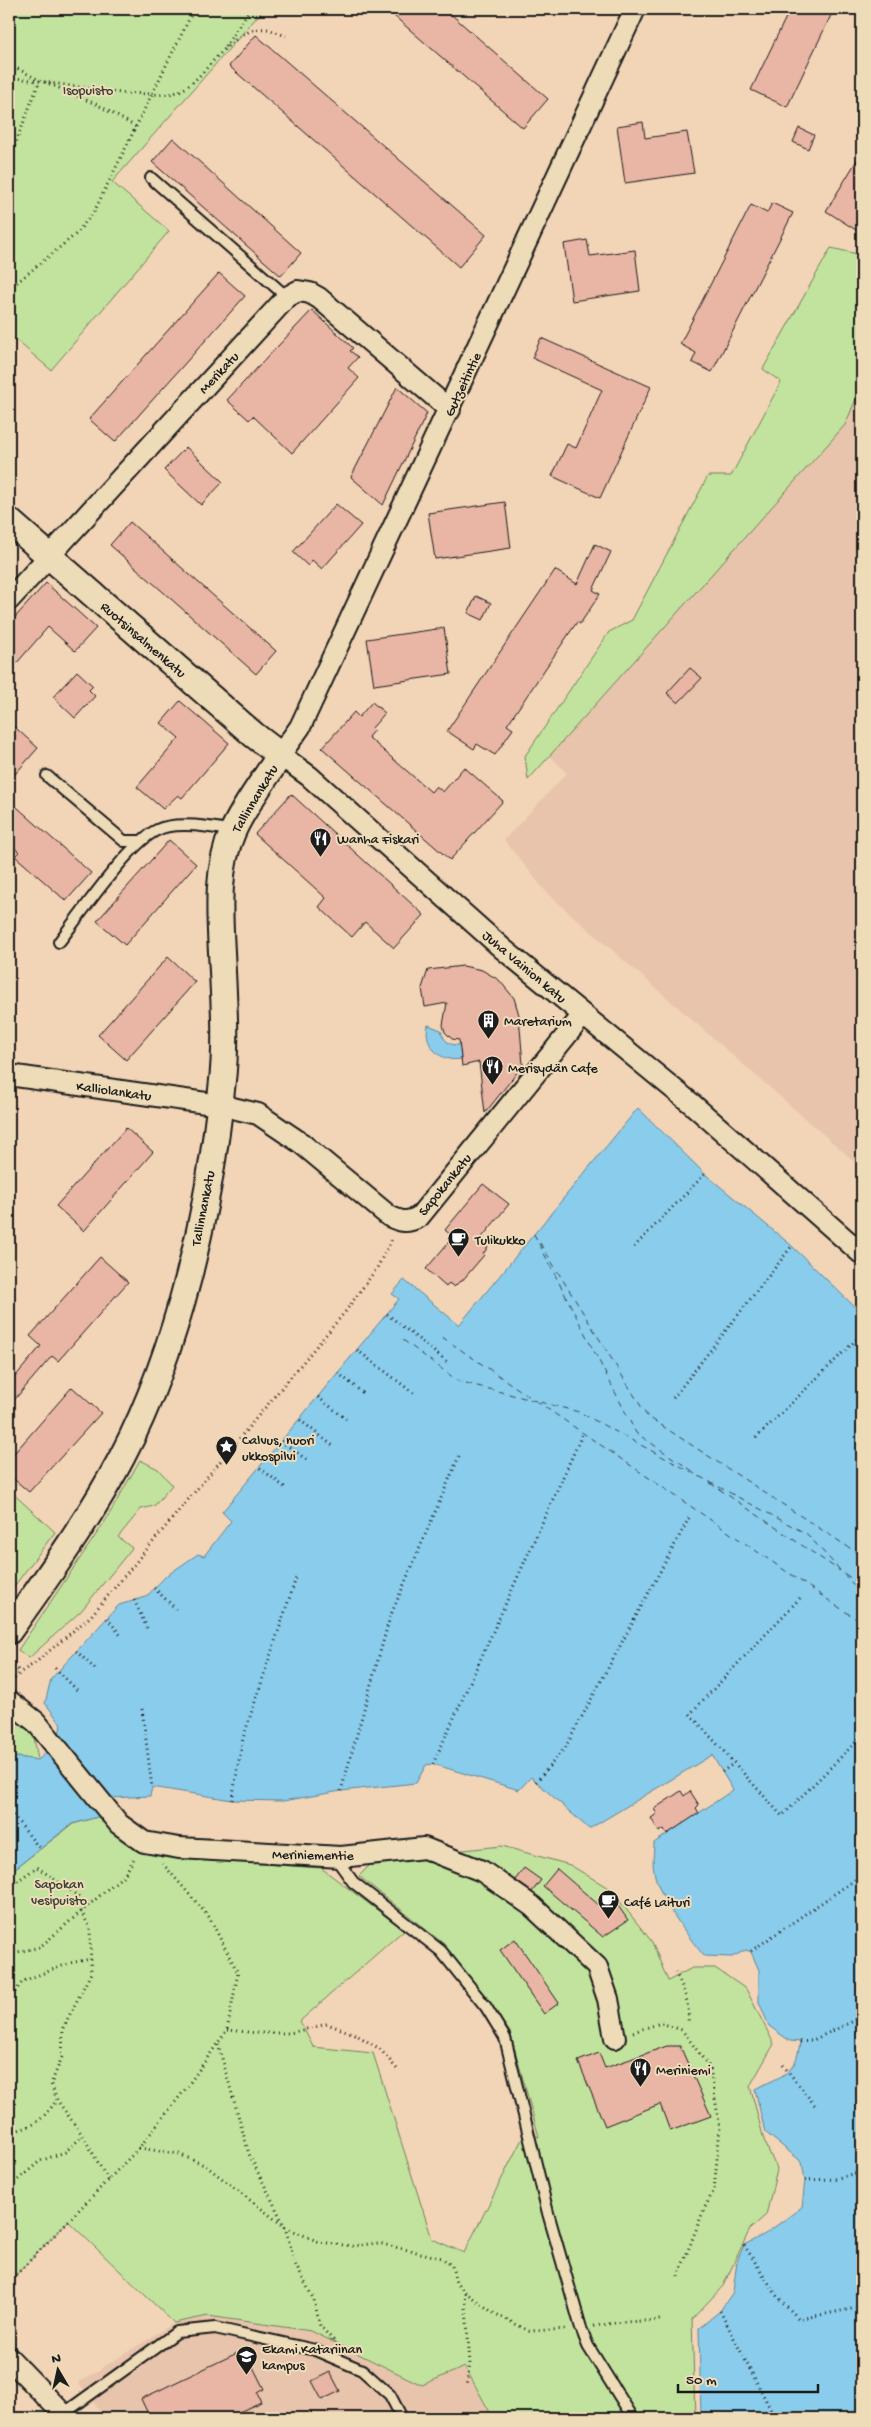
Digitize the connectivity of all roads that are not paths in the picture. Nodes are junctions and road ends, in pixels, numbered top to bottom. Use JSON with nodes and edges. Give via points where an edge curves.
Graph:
{"nodes":[{"id":1,"x":635,"y":9,"type":"edge"},
{"id":2,"x":151,"y":178,"type":"dead end"},
{"id":3,"x":287,"y":297,"type":"junction"},
{"id":4,"x":450,"y":410,"type":"junction"},
{"id":5,"x":9,"y":521,"type":"edge"},
{"id":6,"x":48,"y":556,"type":"junction"},
{"id":7,"x":9,"y":600,"type":"edge"},
{"id":8,"x":280,"y":755,"type":"junction"},
{"id":9,"x":47,"y":776,"type":"dead end"},
{"id":10,"x":233,"y":831,"type":"junction"},
{"id":11,"x":139,"y":841,"type":"junction"},
{"id":12,"x":59,"y":942,"type":"dead end"},
{"id":13,"x":583,"y":1015,"type":"junction"},
{"id":14,"x":9,"y":1075,"type":"edge"},
{"id":15,"x":220,"y":1105,"type":"junction"},
{"id":16,"x":862,"y":1254,"type":"edge"},
{"id":17,"x":9,"y":1631,"type":"edge"},
{"id":18,"x":9,"y":1701,"type":"edge"},
{"id":19,"x":341,"y":1857,"type":"junction"},
{"id":20,"x":615,"y":2038,"type":"road end"},
{"id":21,"x":9,"y":2358,"type":"edge"},
{"id":22,"x":65,"y":2416,"type":"edge"},
{"id":23,"x":402,"y":2418,"type":"edge"},
{"id":24,"x":633,"y":2418,"type":"edge"}],
"edges":[{"from":1,"to":4,"type":"street","name":"Gutzeitintie"},
{"from":2,"to":3,"type":"lane"},
{"from":3,"to":4,"type":"street","via":[[298,291],[319,298]]},
{"from":3,"to":6,"type":"street","name":"Merikatu"},
{"from":4,"to":8,"type":"street","name":"Gutzeitintie","via":[[300,727]]},
{"from":5,"to":6,"type":"street","name":"Ruotsinsalmenkatu"},
{"from":6,"to":7,"type":"street","name":"Merikatu"},
{"from":6,"to":8,"type":"street","name":"Ruotsinsalmenkatu"},
{"from":8,"to":10,"type":"street","name":"Tallinnankatu"},
{"from":8,"to":13,"type":"street","name":"Juha Vainion katu","via":[[309,776],[503,949]]},
{"from":9,"to":11,"type":"lane","via":[[124,841]]},
{"from":10,"to":11,"type":"lane","via":[[200,825],[158,829]]},
{"from":10,"to":15,"type":"street","name":"Tallinnankatu","via":[[223,870],[220,904],[225,1052]]},
{"from":11,"to":12,"type":"lane"},
{"from":13,"to":15,"type":"street","name":"Sapokankatu","via":[[419,1218],[409,1222],[389,1216],[301,1143],[258,1114]]},
{"from":13,"to":16,"type":"street","name":"Juha Vainion katu","via":[[692,1104]]},
{"from":14,"to":15,"type":"street","name":"Kalliolankatu"},
{"from":15,"to":17,"type":"street","name":"Tallinnankatu","via":[[202,1214],[187,1277],[171,1337],[150,1394],[122,1456],[97,1500]]},
{"from":18,"to":19,"type":"street","name":"Meriniementie","via":[[36,1722],[119,1824],[144,1842],[178,1848]]},
{"from":19,"to":20,"type":"street","name":"Meriniementie","via":[[424,1848],[482,1872],[532,1906],[597,1967],[608,1999]]},
{"from":19,"to":24,"type":"lane","via":[[340,1864],[353,1882],[441,1951],[486,2007],[505,2038],[548,2213],[581,2328],[588,2346]]},
{"from":21,"to":22,"type":"street"},
{"from":22,"to":23,"type":"lane","via":[[177,2332],[215,2328],[333,2356],[362,2370],[390,2394]]}]}
